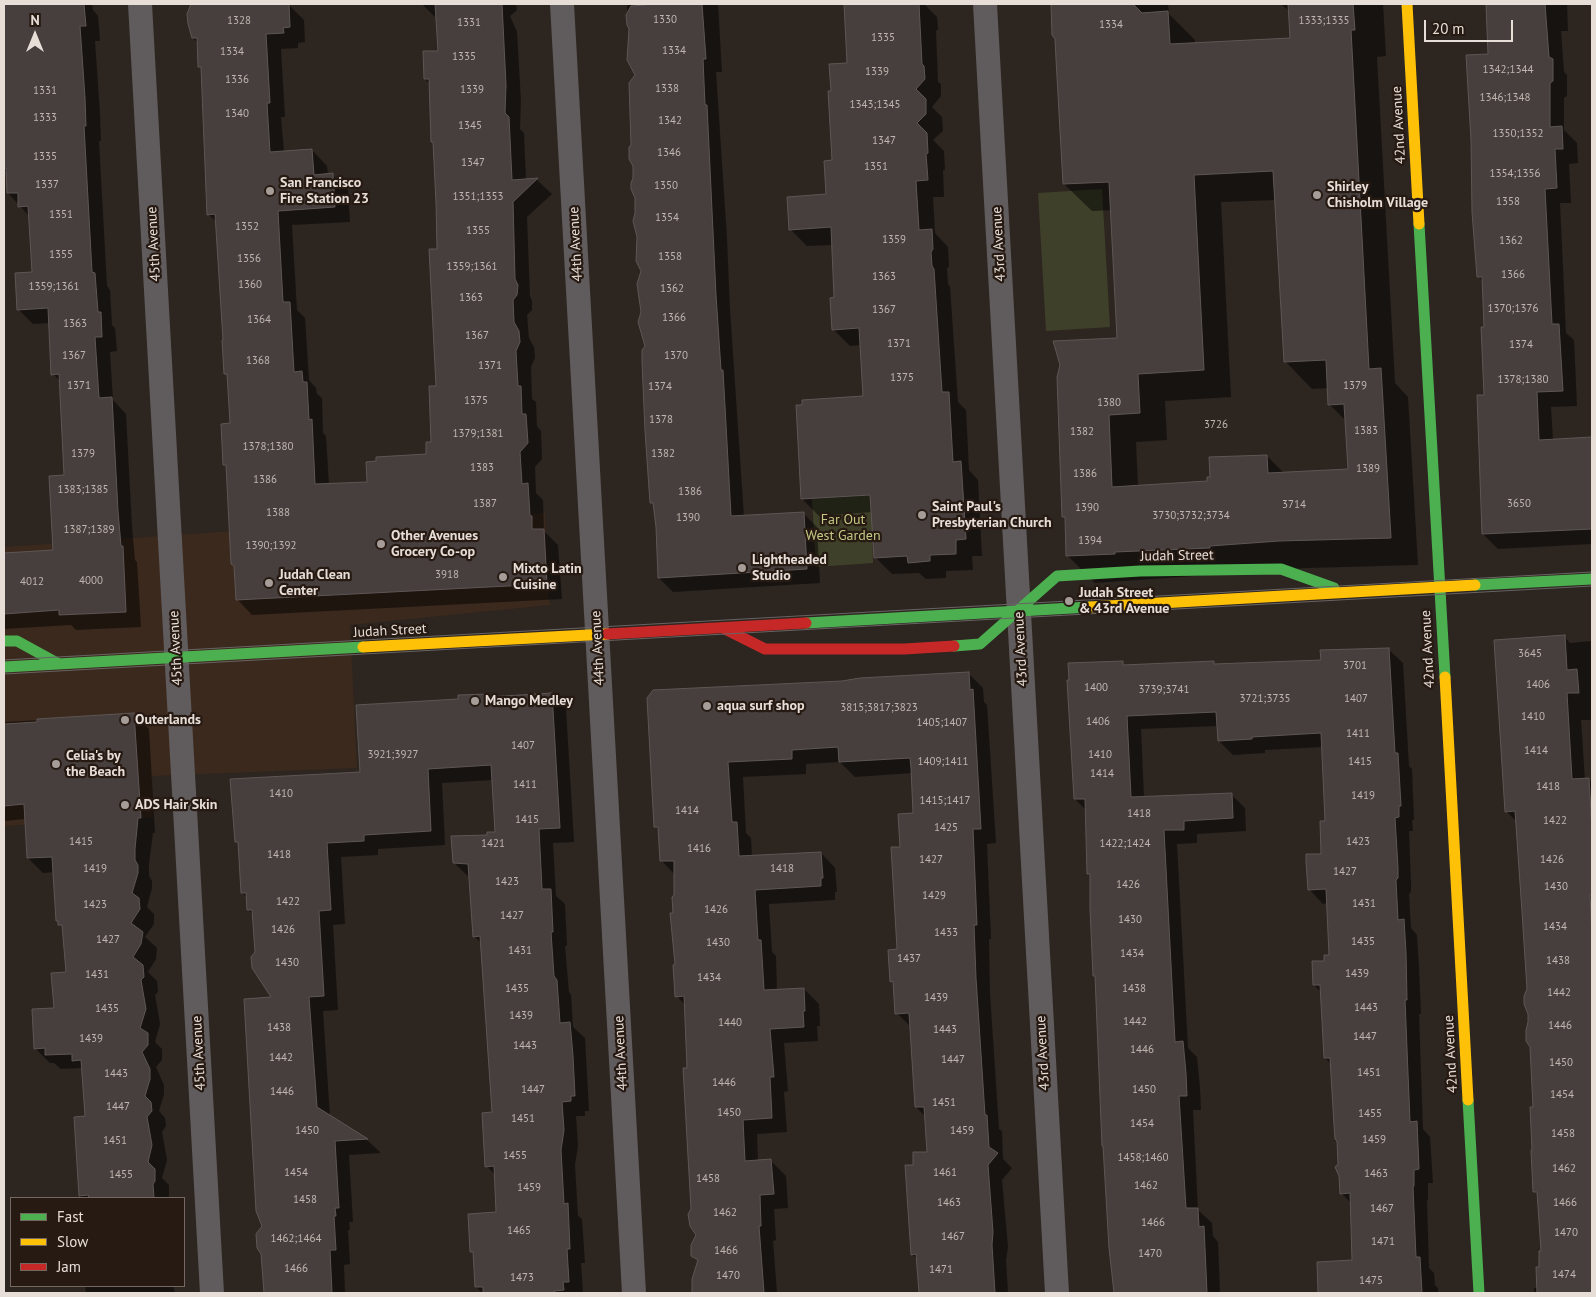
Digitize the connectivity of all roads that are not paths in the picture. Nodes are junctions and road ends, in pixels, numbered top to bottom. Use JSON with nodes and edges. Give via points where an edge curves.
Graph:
{"nodes":[{"id":1,"x":140,"y":4,"type":"edge"},
{"id":2,"x":562,"y":4,"type":"edge"},
{"id":3,"x":985,"y":4,"type":"edge"},
{"id":4,"x":1407,"y":4,"type":"edge"},
{"id":5,"x":1592,"y":579,"type":"edge"},
{"id":6,"x":1440,"y":587,"type":"junction"},
{"id":7,"x":1345,"y":593,"type":"junction"},
{"id":8,"x":1019,"y":610,"type":"junction"},
{"id":9,"x":722,"y":627,"type":"junction"},
{"id":10,"x":597,"y":634,"type":"junction"},
{"id":11,"x":4,"y":641,"type":"edge"},
{"id":12,"x":177,"y":657,"type":"junction"},
{"id":13,"x":59,"y":664,"type":"junction"},
{"id":14,"x":4,"y":667,"type":"edge"},
{"id":15,"x":212,"y":1293,"type":"edge"},
{"id":16,"x":634,"y":1293,"type":"edge"},
{"id":17,"x":1057,"y":1293,"type":"edge"},
{"id":18,"x":1479,"y":1293,"type":"edge"}],
"edges":[{"from":1,"to":12,"type":"street","name":"45th Avenue"},
{"from":2,"to":10,"type":"street","name":"44th Avenue"},
{"from":3,"to":8,"type":"street","name":"43rd Avenue"},
{"from":4,"to":6,"type":"street","name":"42nd Avenue"},
{"from":5,"to":6,"type":"street","name":"Judah Street"},
{"from":6,"to":7,"type":"street","name":"Judah Street"},
{"from":6,"to":18,"type":"street","name":"42nd Avenue"},
{"from":7,"to":8,"type":"street","name":"Judah Street"},
{"from":7,"to":8,"type":"street","name":"Judah Street","via":[[1281,569],[1131,571],[1056,576]]},
{"from":8,"to":9,"type":"street","name":"Judah Street"},
{"from":8,"to":9,"type":"street","name":"Judah Street","via":[[980,644],[914,648],[765,648]]},
{"from":8,"to":17,"type":"street","name":"43rd Avenue"},
{"from":9,"to":10,"type":"street","name":"Judah Street"},
{"from":10,"to":12,"type":"street","name":"Judah Street"},
{"from":10,"to":16,"type":"street","name":"44th Avenue"},
{"from":11,"to":13,"type":"street","via":[[16,641]]},
{"from":12,"to":13,"type":"street","name":"Judah Street"},
{"from":12,"to":15,"type":"street","name":"45th Avenue"},
{"from":13,"to":14,"type":"street","name":"Judah Street"}]}
